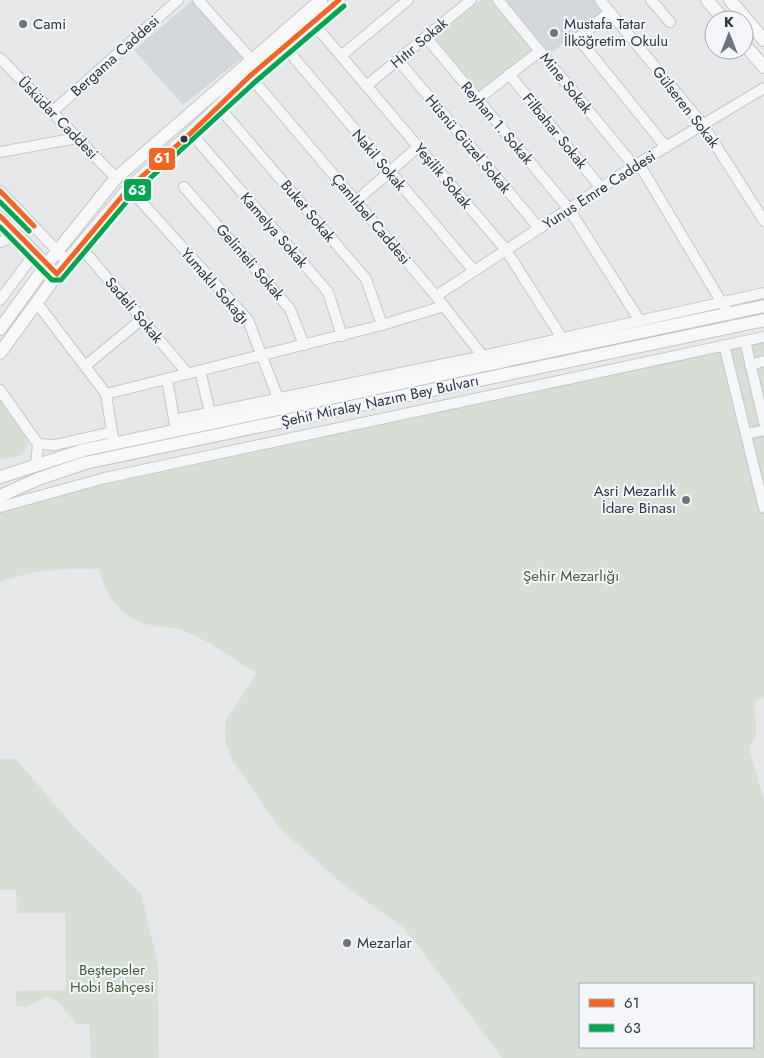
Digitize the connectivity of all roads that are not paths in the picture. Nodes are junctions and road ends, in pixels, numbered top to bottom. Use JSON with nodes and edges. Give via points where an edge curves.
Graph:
{"nodes":[{"id":1,"x":178,"y":0,"type":"edge"},
{"id":2,"x":198,"y":0,"type":"edge"},
{"id":3,"x":321,"y":0,"type":"edge"},
{"id":4,"x":339,"y":0,"type":"edge"},
{"id":5,"x":408,"y":0,"type":"edge"},
{"id":6,"x":471,"y":0,"type":"edge"},
{"id":7,"x":498,"y":0,"type":"edge"},
{"id":8,"x":600,"y":0,"type":"edge"},
{"id":9,"x":652,"y":0,"type":"edge"},
{"id":10,"x":707,"y":0,"type":"edge"},
{"id":11,"x":730,"y":0,"type":"edge"},
{"id":12,"x":716,"y":10,"type":"edge"},
{"id":13,"x":610,"y":12,"type":"junction"},
{"id":14,"x":670,"y":22,"type":"dead end"},
{"id":15,"x":313,"y":23,"type":"junction"},
{"id":16,"x":426,"y":37,"type":"junction"},
{"id":17,"x":764,"y":40,"type":"edge"},
{"id":18,"x":284,"y":48,"type":"junction"},
{"id":19,"x":540,"y":50,"type":"junction"},
{"id":20,"x":341,"y":56,"type":"junction"},
{"id":21,"x":754,"y":56,"type":"edge"},
{"id":22,"x":0,"y":58,"type":"edge"},
{"id":23,"x":252,"y":60,"type":"junction"},
{"id":24,"x":398,"y":60,"type":"junction"},
{"id":25,"x":764,"y":67,"type":"edge"},
{"id":26,"x":509,"y":74,"type":"junction"},
{"id":27,"x":250,"y":76,"type":"junction"},
{"id":28,"x":366,"y":86,"type":"junction"},
{"id":29,"x":764,"y":88,"type":"edge"},
{"id":30,"x":478,"y":99,"type":"junction"},
{"id":31,"x":218,"y":106,"type":"junction"},
{"id":32,"x":52,"y":112,"type":"junction"},
{"id":33,"x":703,"y":125,"type":"junction"},
{"id":34,"x":191,"y":133,"type":"junction"},
{"id":35,"x":78,"y":138,"type":"junction"},
{"id":36,"x":418,"y":147,"type":"junction"},
{"id":37,"x":666,"y":147,"type":"junction"},
{"id":38,"x":0,"y":152,"type":"edge"},
{"id":39,"x":637,"y":165,"type":"junction"},
{"id":40,"x":389,"y":172,"type":"junction"},
{"id":41,"x":116,"y":178,"type":"junction"},
{"id":42,"x":184,"y":187,"type":"dead end"},
{"id":43,"x":129,"y":188,"type":"junction"},
{"id":44,"x":601,"y":188,"type":"junction"},
{"id":45,"x":0,"y":191,"type":"edge"},
{"id":46,"x":356,"y":201,"type":"junction"},
{"id":47,"x":568,"y":209,"type":"junction"},
{"id":48,"x":0,"y":216,"type":"edge"},
{"id":49,"x":764,"y":221,"type":"edge"},
{"id":50,"x":539,"y":228,"type":"junction"},
{"id":51,"x":18,"y":235,"type":"junction"},
{"id":52,"x":0,"y":242,"type":"edge"},
{"id":53,"x":80,"y":246,"type":"junction"},
{"id":54,"x":58,"y":250,"type":"junction"},
{"id":55,"x":506,"y":250,"type":"junction"},
{"id":56,"x":29,"y":261,"type":"dead end"},
{"id":57,"x":67,"y":261,"type":"junction"},
{"id":58,"x":47,"y":264,"type":"junction"},
{"id":59,"x":474,"y":271,"type":"junction"},
{"id":60,"x":57,"y":274,"type":"junction"},
{"id":61,"x":764,"y":293,"type":"edge"},
{"id":62,"x":436,"y":296,"type":"junction"},
{"id":63,"x":0,"y":300,"type":"edge"},
{"id":64,"x":37,"y":303,"type":"junction"},
{"id":65,"x":444,"y":306,"type":"junction"},
{"id":66,"x":764,"y":306,"type":"edge"},
{"id":67,"x":725,"y":309,"type":"junction"},
{"id":68,"x":142,"y":319,"type":"junction"},
{"id":69,"x":764,"y":320,"type":"edge"},
{"id":70,"x":640,"y":321,"type":"junction"},
{"id":71,"x":382,"y":325,"type":"junction"},
{"id":72,"x":0,"y":329,"type":"edge"},
{"id":73,"x":342,"y":336,"type":"junction"},
{"id":74,"x":764,"y":337,"type":"edge"},
{"id":75,"x":562,"y":338,"type":"junction"},
{"id":76,"x":745,"y":341,"type":"junction"},
{"id":77,"x":304,"y":345,"type":"junction"},
{"id":78,"x":724,"y":345,"type":"junction"},
{"id":79,"x":0,"y":353,"type":"edge"},
{"id":80,"x":262,"y":355,"type":"junction"},
{"id":81,"x":486,"y":360,"type":"junction"},
{"id":82,"x":764,"y":362,"type":"edge"},
{"id":83,"x":750,"y":365,"type":"junction"},
{"id":84,"x":85,"y":366,"type":"junction"},
{"id":85,"x":200,"y":371,"type":"junction"},
{"id":86,"x":188,"y":374,"type":"junction"},
{"id":87,"x":167,"y":379,"type":"junction"},
{"id":88,"x":0,"y":390,"type":"edge"},
{"id":89,"x":106,"y":394,"type":"junction"},
{"id":90,"x":278,"y":398,"type":"junction"},
{"id":91,"x":762,"y":406,"type":"edge"},
{"id":92,"x":210,"y":412,"type":"junction"},
{"id":93,"x":764,"y":422,"type":"edge"},
{"id":94,"x":176,"y":426,"type":"junction"},
{"id":95,"x":764,"y":430,"type":"edge"},
{"id":96,"x":746,"y":434,"type":"junction"},
{"id":97,"x":113,"y":438,"type":"junction"},
{"id":98,"x":38,"y":444,"type":"junction"},
{"id":99,"x":36,"y":465,"type":"junction"},
{"id":100,"x":0,"y":477,"type":"edge"},
{"id":101,"x":0,"y":496,"type":"edge"},
{"id":102,"x":0,"y":507,"type":"edge"},
{"id":103,"x":764,"y":508,"type":"edge"}],
"edges":[{"from":1,"to":32,"type":"street","name":"Bergama Caddesi"},
{"from":2,"to":23,"type":"street"},
{"from":3,"to":23,"type":"main road"},
{"from":4,"to":15,"type":"main road"},
{"from":5,"to":20,"type":"street"},
{"from":6,"to":16,"type":"street","name":"Hıtır Sokak"},
{"from":7,"to":19,"type":"street","name":"Mine Sokak"},
{"from":8,"to":13,"type":"street","name":"Gülseren Sokak"},
{"from":9,"to":14,"type":"street"},
{"from":10,"to":12,"type":"main road"},
{"from":11,"to":17,"type":"main road"},
{"from":13,"to":33,"type":"street","name":"Gülseren Sokak"},
{"from":13,"to":37,"type":"street","via":[[578,38]]},
{"from":15,"to":18,"type":"main road"},
{"from":15,"to":20,"type":"street","name":"Yeşilik Sokak"},
{"from":16,"to":24,"type":"street","name":"Hıtır Sokak"},
{"from":16,"to":30,"type":"street","name":"Reyhan 1. Sokak"},
{"from":18,"to":27,"type":"main road"},
{"from":18,"to":40,"type":"street","name":"Nakil Sokak"},
{"from":19,"to":26,"type":"street"},
{"from":19,"to":39,"type":"street","name":"Mine Sokak"},
{"from":20,"to":28,"type":"street","name":"Yeşilik Sokak"},
{"from":21,"to":25,"type":"main road"},
{"from":22,"to":32,"type":"street","name":"Üsküdar Caddesi"},
{"from":23,"to":41,"type":"main road"},
{"from":24,"to":28,"type":"street","name":"Hıtır Sokak"},
{"from":24,"to":50,"type":"street","name":"Hüsnü Güzel Sokak"},
{"from":26,"to":30,"type":"street"},
{"from":26,"to":44,"type":"street","name":"Filbahar Sokak"},
{"from":27,"to":31,"type":"main road"},
{"from":27,"to":46,"type":"street","name":"Çamlıbel Caddesi"},
{"from":28,"to":36,"type":"street","name":"Yeşilik Sokak"},
{"from":29,"to":33,"type":"street","name":"Yunus Emre Caddesi"},
{"from":30,"to":47,"type":"street","name":"Reyhan 1. Sokak"},
{"from":31,"to":34,"type":"main road"},
{"from":31,"to":71,"type":"street","name":"Buket Sokak","via":[[366,279]]},
{"from":32,"to":35,"type":"street","name":"Üsküdar Caddesi"},
{"from":33,"to":37,"type":"street","name":"Yunus Emre Caddesi"},
{"from":33,"to":49,"type":"street","name":"Gülseren Sokak"},
{"from":34,"to":43,"type":"main road"},
{"from":34,"to":73,"type":"street","name":"Kamelya Sokak","via":[[328,292]]},
{"from":35,"to":38,"type":"street"},
{"from":35,"to":41,"type":"street","name":"Üsküdar Caddesi"},
{"from":36,"to":40,"type":"street"},
{"from":36,"to":55,"type":"street","name":"Yeşilik Sokak"},
{"from":37,"to":39,"type":"street","name":"Yunus Emre Caddesi"},
{"from":39,"to":44,"type":"street","name":"Yunus Emre Caddesi"},
{"from":39,"to":67,"type":"street","name":"Mine Sokak"},
{"from":40,"to":46,"type":"street"},
{"from":40,"to":59,"type":"street","name":"Nakil Sokak"},
{"from":41,"to":54,"type":"main road"},
{"from":42,"to":77,"type":"street","name":"Gelinteli Sokak","via":[[290,309]]},
{"from":43,"to":53,"type":"main road"},
{"from":43,"to":80,"type":"street","name":"Yumaklı Sokağı","via":[[248,320]]},
{"from":44,"to":47,"type":"street","name":"Yunus Emre Caddesi"},
{"from":45,"to":54,"type":"street"},
{"from":46,"to":62,"type":"street","name":"Çamlıbel Caddesi"},
{"from":47,"to":50,"type":"street","name":"Yunus Emre Caddesi"},
{"from":47,"to":70,"type":"street","name":"Reyhan 1. Sokak"},
{"from":48,"to":51,"type":"street"},
{"from":50,"to":55,"type":"street","name":"Yunus Emre Caddesi"},
{"from":51,"to":52,"type":"street"},
{"from":51,"to":58,"type":"street"},
{"from":53,"to":57,"type":"main road"},
{"from":53,"to":68,"type":"street","name":"Sadeli Sokak"},
{"from":54,"to":57,"type":"street"},
{"from":54,"to":58,"type":"main road"},
{"from":55,"to":59,"type":"street","name":"Yunus Emre Caddesi"},
{"from":55,"to":75,"type":"street","name":"Yeşilik Sokak"},
{"from":56,"to":63,"type":"street"},
{"from":57,"to":60,"type":"main road"},
{"from":58,"to":60,"type":"street"},
{"from":58,"to":72,"type":"main road"},
{"from":59,"to":62,"type":"street","name":"Yunus Emre Caddesi"},
{"from":60,"to":64,"type":"main road"},
{"from":61,"to":67,"type":"street"},
{"from":62,"to":65,"type":"street","name":"Çamlıbel Caddesi"},
{"from":64,"to":79,"type":"main road"},
{"from":64,"to":84,"type":"street"},
{"from":65,"to":71,"type":"street"},
{"from":65,"to":81,"type":"street","name":"Çamlıbel Caddesi"},
{"from":66,"to":67,"type":"main road","name":"Şehit Miralay Nazım Bey Bulvarı"},
{"from":67,"to":70,"type":"street"},
{"from":67,"to":81,"type":"main road","name":"Şehit Miralay Nazım Bey Bulvarı"},
{"from":68,"to":84,"type":"street"},
{"from":68,"to":86,"type":"street","name":"Sadeli Sokak"},
{"from":69,"to":101,"type":"main road","name":"Şehit Miralay Nazım Bey Bulvarı","via":[[85,463],[46,475]]},
{"from":70,"to":75,"type":"street"},
{"from":71,"to":73,"type":"street"},
{"from":73,"to":77,"type":"street"},
{"from":74,"to":76,"type":"street"},
{"from":75,"to":81,"type":"street"},
{"from":76,"to":78,"type":"street"},
{"from":76,"to":83,"type":"street"},
{"from":77,"to":80,"type":"street"},
{"from":78,"to":96,"type":"street"},
{"from":78,"to":102,"type":"street","via":[[105,478]]},
{"from":80,"to":85,"type":"street"},
{"from":80,"to":90,"type":"street","name":"Yumaklı Sokağı"},
{"from":81,"to":90,"type":"street"},
{"from":81,"to":94,"type":"main road","name":"Şehit Miralay Nazım Bey Bulvarı"},
{"from":82,"to":83,"type":"street"},
{"from":83,"to":91,"type":"street"},
{"from":84,"to":89,"type":"street"},
{"from":85,"to":86,"type":"street"},
{"from":85,"to":92,"type":"street"},
{"from":86,"to":87,"type":"street"},
{"from":87,"to":89,"type":"street"},
{"from":87,"to":94,"type":"street"},
{"from":88,"to":98,"type":"street"},
{"from":89,"to":97,"type":"street"},
{"from":90,"to":92,"type":"street"},
{"from":91,"to":93,"type":"street"},
{"from":92,"to":94,"type":"street"},
{"from":94,"to":97,"type":"main road","name":"Şehit Miralay Nazım Bey Bulvarı"},
{"from":95,"to":96,"type":"street"},
{"from":96,"to":103,"type":"street"},
{"from":97,"to":98,"type":"street"},
{"from":97,"to":99,"type":"main road","name":"Şehit Miralay Nazım Bey Bulvarı"},
{"from":98,"to":99,"type":"street"},
{"from":99,"to":100,"type":"main road","name":"Şehit Miralay Nazım Bey Bulvarı"}]}
